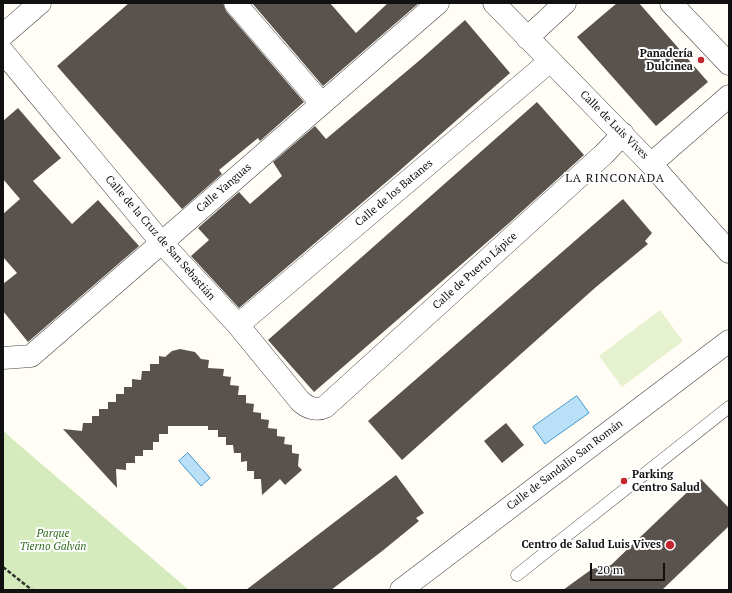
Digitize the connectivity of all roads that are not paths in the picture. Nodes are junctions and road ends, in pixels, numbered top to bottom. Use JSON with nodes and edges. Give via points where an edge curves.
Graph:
{"nodes":[{"id":1,"x":40,"y":3,"type":"edge"},
{"id":2,"x":235,"y":3,"type":"edge"},
{"id":3,"x":438,"y":3,"type":"edge"},
{"id":4,"x":494,"y":3,"type":"edge"},
{"id":5,"x":566,"y":3,"type":"edge"},
{"id":6,"x":671,"y":3,"type":"edge"},
{"id":7,"x":6,"y":27,"type":"edge"},
{"id":8,"x":527,"y":38,"type":"junction"},
{"id":9,"x":3,"y":52,"type":"edge"},
{"id":10,"x":550,"y":61,"type":"junction"},
{"id":11,"x":729,"y":64,"type":"edge"},
{"id":12,"x":729,"y":96,"type":"edge"},
{"id":13,"x":322,"y":104,"type":"junction"},
{"id":14,"x":623,"y":134,"type":"junction"},
{"id":15,"x":651,"y":164,"type":"junction"},
{"id":16,"x":161,"y":242,"type":"junction"},
{"id":17,"x":729,"y":252,"type":"edge"},
{"id":18,"x":238,"y":325,"type":"junction"},
{"id":19,"x":729,"y":341,"type":"edge"},
{"id":20,"x":4,"y":359,"type":"edge"},
{"id":21,"x":325,"y":407,"type":"joint"},
{"id":22,"x":729,"y":407,"type":"edge"},
{"id":23,"x":517,"y":575,"type":"dead end"},
{"id":24,"x":401,"y":590,"type":"edge"}],
"edges":[{"from":1,"to":7,"type":"street"},
{"from":2,"to":13,"type":"street"},
{"from":3,"to":13,"type":"street","name":"Calle Yanguas"},
{"from":4,"to":8,"type":"street","name":"Calle de Luis Vives"},
{"from":5,"to":8,"type":"street"},
{"from":6,"to":11,"type":"street"},
{"from":8,"to":10,"type":"street","name":"Calle de Luis Vives"},
{"from":9,"to":16,"type":"street","name":"Calle de la Cruz de San Sebastián"},
{"from":10,"to":14,"type":"street","name":"Calle de Luis Vives"},
{"from":10,"to":18,"type":"street","name":"Calle de los Batanes"},
{"from":12,"to":15,"type":"street"},
{"from":13,"to":16,"type":"street","name":"Calle Yanguas"},
{"from":14,"to":15,"type":"street","name":"Calle de Luis Vives"},
{"from":14,"to":21,"type":"street","name":"Calle de Puerto Lápice"},
{"from":15,"to":17,"type":"street","name":"Calle de Luis Vives"},
{"from":16,"to":18,"type":"street","name":"Calle de la Cruz de San Sebastián"},
{"from":16,"to":20,"type":"street","name":"Calle Yanguas","via":[[32,356]]},
{"from":18,"to":21,"type":"street","name":"Calle de la Cruz de San Sebastián","via":[[304,405],[320,409]]},
{"from":19,"to":24,"type":"street","name":"Calle de Sandalio San Román"},
{"from":22,"to":23,"type":"lane"}]}
